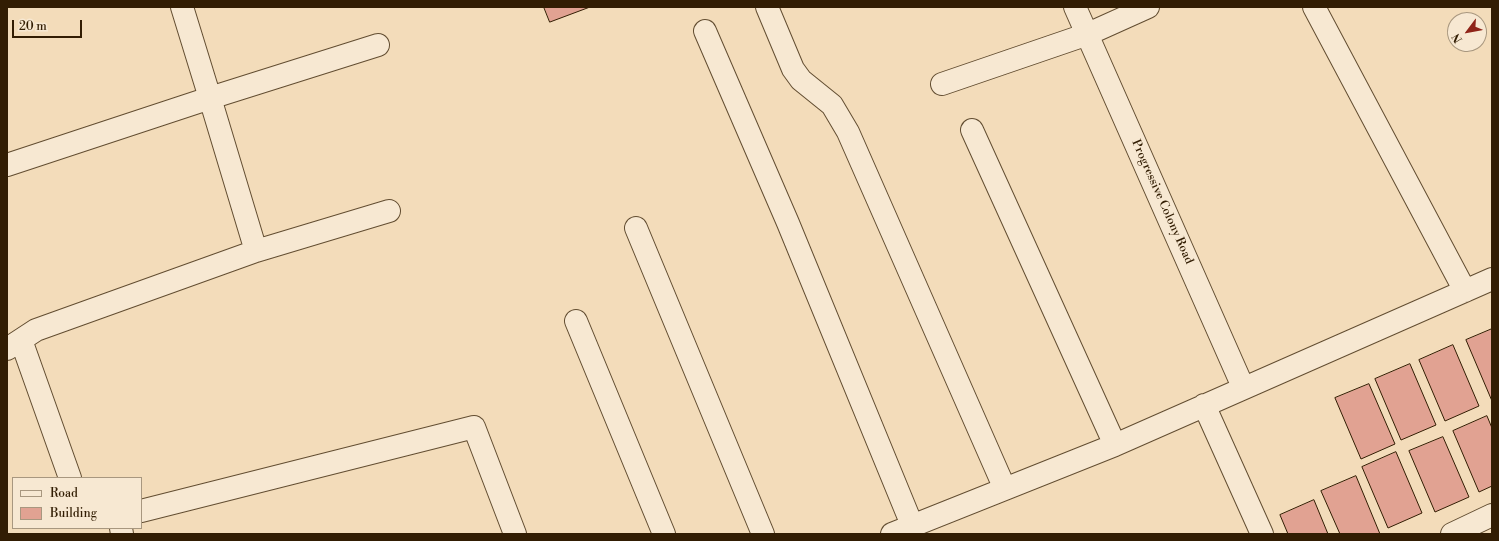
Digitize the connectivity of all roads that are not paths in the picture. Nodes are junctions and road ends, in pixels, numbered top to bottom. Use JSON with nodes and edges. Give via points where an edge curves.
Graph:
{"nodes":[{"id":1,"x":182,"y":7,"type":"edge"},
{"id":2,"x":767,"y":7,"type":"edge"},
{"id":3,"x":1148,"y":7,"type":"edge"},
{"id":4,"x":1314,"y":7,"type":"edge"},
{"id":5,"x":1081,"y":20,"type":"edge"},
{"id":6,"x":705,"y":31,"type":"dead end"},
{"id":7,"x":378,"y":45,"type":"dead end"},
{"id":8,"x":942,"y":84,"type":"dead end"},
{"id":9,"x":210,"y":98,"type":"junction"},
{"id":10,"x":972,"y":130,"type":"dead end"},
{"id":11,"x":7,"y":165,"type":"edge"},
{"id":12,"x":389,"y":211,"type":"dead end"},
{"id":13,"x":636,"y":228,"type":"dead end"},
{"id":14,"x":256,"y":251,"type":"junction"},
{"id":15,"x":1492,"y":279,"type":"edge"},
{"id":16,"x":1465,"y":291,"type":"junction"},
{"id":17,"x":576,"y":320,"type":"dead end"},
{"id":18,"x":14,"y":344,"type":"edge"},
{"id":19,"x":1243,"y":387,"type":"junction"},
{"id":20,"x":1204,"y":404,"type":"junction"},
{"id":21,"x":1115,"y":445,"type":"junction"},
{"id":22,"x":70,"y":477,"type":"edge"},
{"id":23,"x":1005,"y":489,"type":"junction"},
{"id":24,"x":142,"y":511,"type":"edge"},
{"id":25,"x":1492,"y":515,"type":"edge"},
{"id":26,"x":912,"y":525,"type":"junction"},
{"id":27,"x":515,"y":534,"type":"edge"},
{"id":28,"x":664,"y":534,"type":"edge"},
{"id":29,"x":763,"y":534,"type":"edge"},
{"id":30,"x":892,"y":534,"type":"edge"},
{"id":31,"x":1262,"y":534,"type":"edge"},
{"id":32,"x":1452,"y":534,"type":"edge"}],
"edges":[{"from":1,"to":9,"type":"street"},
{"from":2,"to":23,"type":"street","via":[[793,69],[801,80],[832,105],[848,132]]},
{"from":3,"to":5,"type":"street"},
{"from":4,"to":16,"type":"street"},
{"from":5,"to":8,"type":"street"},
{"from":5,"to":19,"type":"street","name":"Progressive Colony Road"},
{"from":6,"to":26,"type":"street","via":[[791,230]]},
{"from":7,"to":9,"type":"street"},
{"from":9,"to":11,"type":"street"},
{"from":9,"to":14,"type":"street"},
{"from":10,"to":21,"type":"street"},
{"from":12,"to":14,"type":"street"},
{"from":13,"to":29,"type":"street"},
{"from":14,"to":18,"type":"street","via":[[36,330]]},
{"from":15,"to":16,"type":"street"},
{"from":16,"to":19,"type":"street"},
{"from":17,"to":28,"type":"street"},
{"from":18,"to":22,"type":"street"},
{"from":19,"to":20,"type":"street"},
{"from":20,"to":21,"type":"street"},
{"from":20,"to":31,"type":"street"},
{"from":21,"to":23,"type":"street"},
{"from":23,"to":26,"type":"street"},
{"from":24,"to":27,"type":"street","via":[[474,427]]},
{"from":25,"to":32,"type":"street"},
{"from":26,"to":30,"type":"street"}]}
